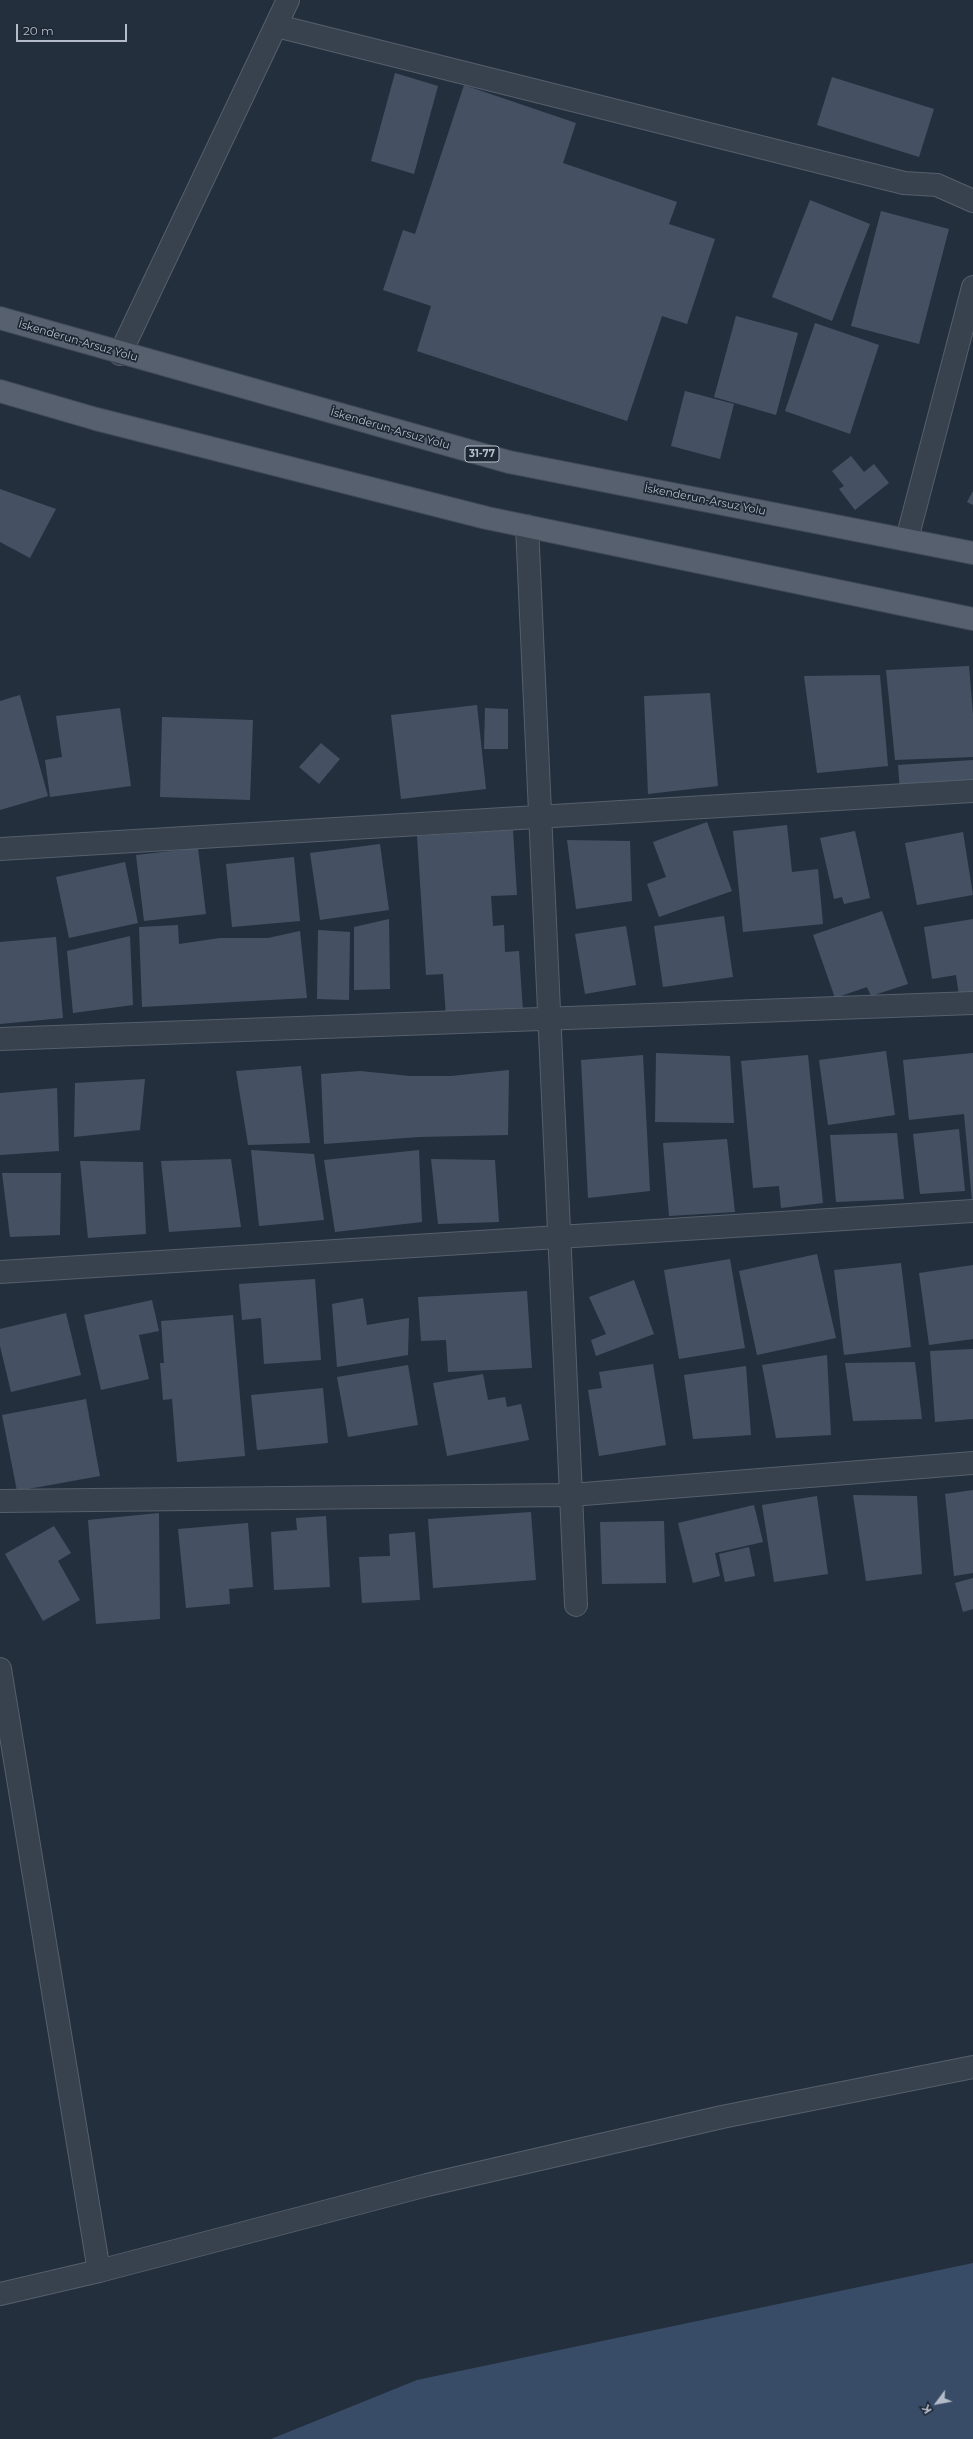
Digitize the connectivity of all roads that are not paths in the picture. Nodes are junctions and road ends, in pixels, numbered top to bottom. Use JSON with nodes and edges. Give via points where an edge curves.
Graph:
{"nodes":[{"id":1,"x":288,"y":0,"type":"edge"},
{"id":2,"x":277,"y":26,"type":"junction"},
{"id":3,"x":973,"y":201,"type":"edge"},
{"id":4,"x":973,"y":287,"type":"edge"},
{"id":5,"x":0,"y":318,"type":"edge"},
{"id":6,"x":120,"y":354,"type":"junction"},
{"id":7,"x":0,"y":391,"type":"edge"},
{"id":8,"x":527,"y":526,"type":"junction"},
{"id":9,"x":907,"y":539,"type":"junction"},
{"id":10,"x":973,"y":553,"type":"edge"},
{"id":11,"x":973,"y":619,"type":"edge"},
{"id":12,"x":973,"y":791,"type":"edge"},
{"id":13,"x":540,"y":817,"type":"junction"},
{"id":14,"x":0,"y":849,"type":"edge"},
{"id":15,"x":973,"y":1002,"type":"edge"},
{"id":16,"x":549,"y":1018,"type":"junction"},
{"id":17,"x":0,"y":1038,"type":"edge"},
{"id":18,"x":973,"y":1212,"type":"edge"},
{"id":19,"x":559,"y":1237,"type":"junction"},
{"id":20,"x":0,"y":1272,"type":"edge"},
{"id":21,"x":973,"y":1463,"type":"edge"},
{"id":22,"x":571,"y":1495,"type":"junction"},
{"id":23,"x":0,"y":1501,"type":"edge"},
{"id":24,"x":576,"y":1605,"type":"dead end"},
{"id":25,"x":0,"y":1669,"type":"edge"},
{"id":26,"x":973,"y":2067,"type":"edge"},
{"id":27,"x":99,"y":2271,"type":"junction"},
{"id":28,"x":0,"y":2294,"type":"edge"}],
"edges":[{"from":1,"to":2,"type":"street"},
{"from":2,"to":3,"type":"street","via":[[904,183],[936,185]]},
{"from":2,"to":6,"type":"street"},
{"from":4,"to":9,"type":"street"},
{"from":5,"to":6,"type":"main road","name":"İskenderun-Arsuz Yolu","number":"31-77"},
{"from":6,"to":9,"type":"main road","name":"İskenderun-Arsuz Yolu","number":"31-77","via":[[509,462]]},
{"from":7,"to":8,"type":"main road","via":[[96,419]]},
{"from":8,"to":11,"type":"main road"},
{"from":8,"to":13,"type":"street"},
{"from":9,"to":10,"type":"main road","name":"İskenderun-Arsuz Yolu","number":"31-77"},
{"from":12,"to":13,"type":"street"},
{"from":13,"to":14,"type":"street"},
{"from":13,"to":16,"type":"street"},
{"from":15,"to":16,"type":"street"},
{"from":16,"to":17,"type":"street"},
{"from":16,"to":19,"type":"street"},
{"from":18,"to":19,"type":"street"},
{"from":19,"to":20,"type":"street"},
{"from":19,"to":22,"type":"street"},
{"from":21,"to":22,"type":"street"},
{"from":22,"to":23,"type":"street"},
{"from":22,"to":24,"type":"street"},
{"from":25,"to":27,"type":"street"},
{"from":26,"to":27,"type":"street","via":[[722,2117],[435,2183]]},
{"from":27,"to":28,"type":"street"}]}
